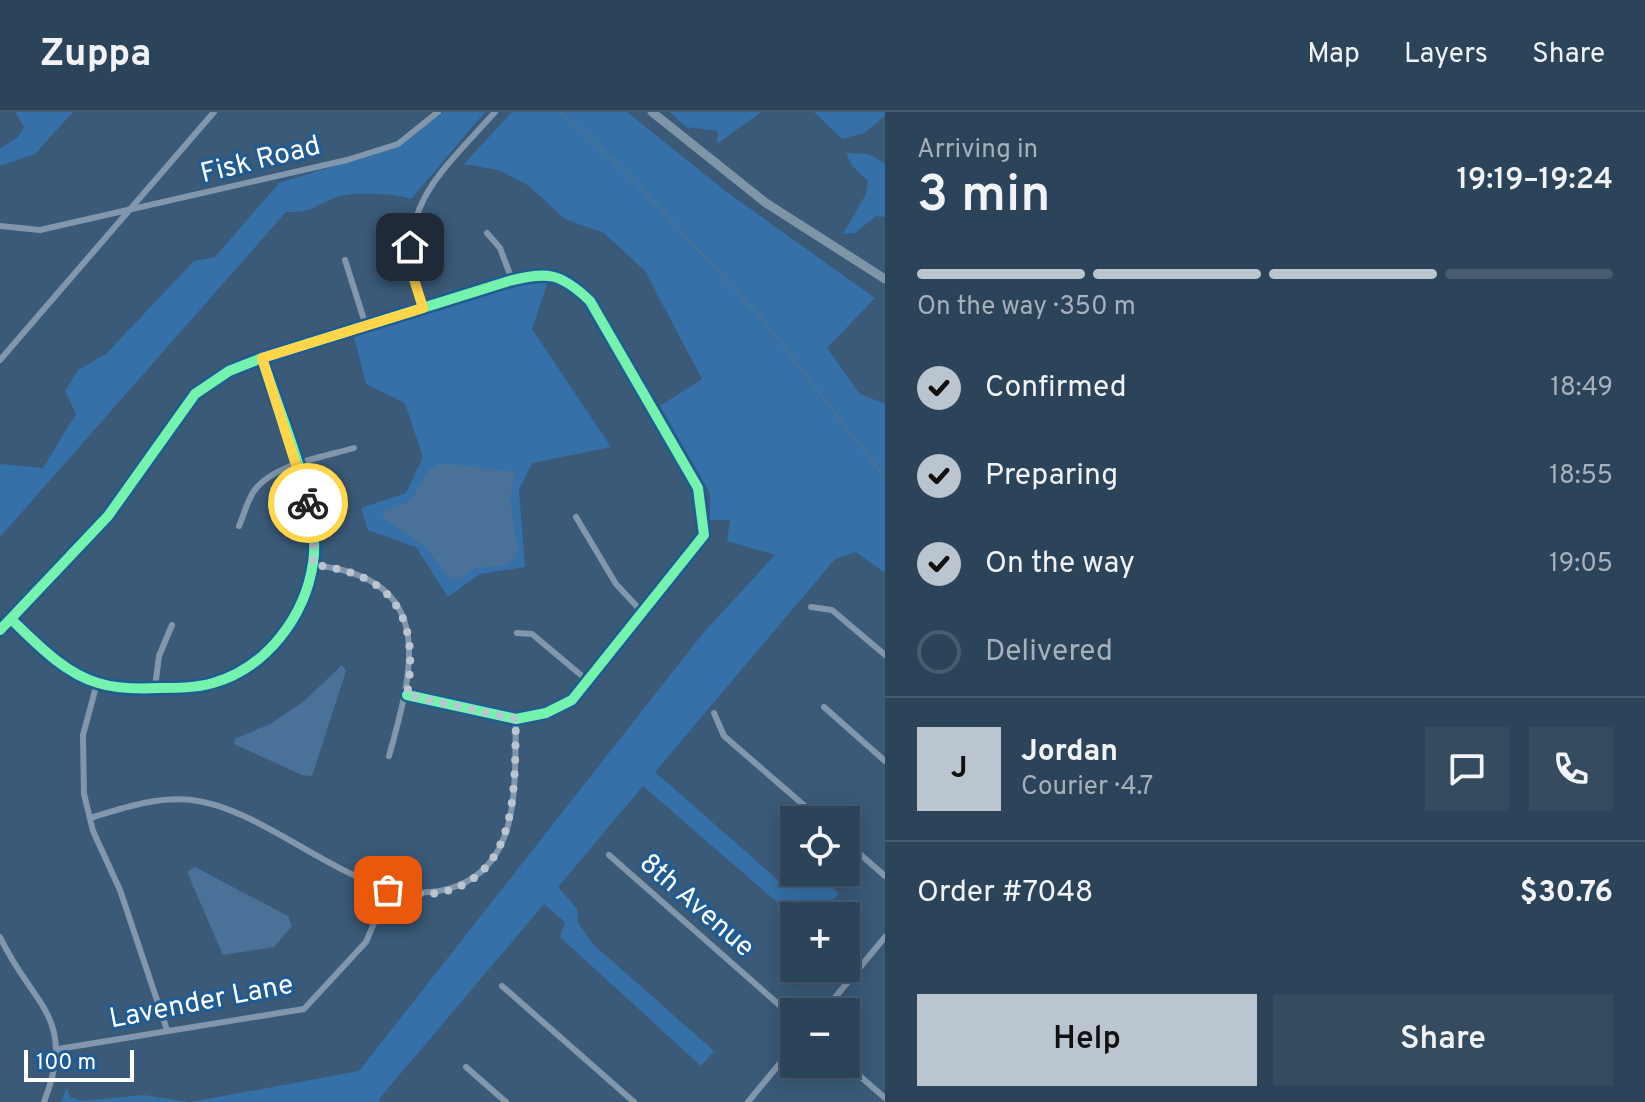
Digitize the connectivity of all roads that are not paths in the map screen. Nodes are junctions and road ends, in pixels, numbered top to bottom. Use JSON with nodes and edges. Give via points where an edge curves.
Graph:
{"nodes":[{"id":1,"x":214,"y":112,"type":"edge"},
{"id":2,"x":438,"y":112,"type":"edge"},
{"id":3,"x":495,"y":112,"type":"edge"},
{"id":4,"x":652,"y":112,"type":"edge"},
{"id":5,"x":127,"y":212,"type":"junction"},
{"id":6,"x":0,"y":226,"type":"edge"},
{"id":7,"x":487,"y":233,"type":"dead end"},
{"id":8,"x":345,"y":260,"type":"dead end"},
{"id":9,"x":885,"y":279,"type":"edge"},
{"id":10,"x":512,"y":280,"type":"junction"},
{"id":11,"x":423,"y":308,"type":"junction"},
{"id":12,"x":366,"y":326,"type":"junction"},
{"id":13,"x":262,"y":358,"type":"junction"},
{"id":14,"x":0,"y":360,"type":"edge"},
{"id":15,"x":354,"y":448,"type":"dead end"},
{"id":16,"x":296,"y":466,"type":"junction"},
{"id":17,"x":576,"y":517,"type":"dead end"},
{"id":18,"x":239,"y":526,"type":"dead end"},
{"id":19,"x":313,"y":565,"type":"junction"},
{"id":20,"x":811,"y":607,"type":"dead end"},
{"id":21,"x":643,"y":613,"type":"junction"},
{"id":22,"x":11,"y":619,"type":"junction"},
{"id":23,"x":172,"y":625,"type":"dead end"},
{"id":24,"x":0,"y":630,"type":"edge"},
{"id":25,"x":517,"y":633,"type":"dead end"},
{"id":26,"x":885,"y":655,"type":"edge"},
{"id":27,"x":588,"y":681,"type":"junction"},
{"id":28,"x":97,"y":683,"type":"junction"},
{"id":29,"x":155,"y":688,"type":"junction"},
{"id":30,"x":407,"y":695,"type":"junction"},
{"id":31,"x":824,"y":707,"type":"dead end"},
{"id":32,"x":714,"y":713,"type":"dead end"},
{"id":33,"x":516,"y":719,"type":"junction"},
{"id":34,"x":389,"y":756,"type":"dead end"},
{"id":35,"x":885,"y":761,"type":"edge"},
{"id":36,"x":805,"y":806,"type":"edge"},
{"id":37,"x":90,"y":818,"type":"junction"},
{"id":38,"x":860,"y":854,"type":"edge"},
{"id":39,"x":609,"y":855,"type":"dead end"},
{"id":40,"x":885,"y":876,"type":"edge"},
{"id":41,"x":388,"y":890,"type":"junction"},
{"id":42,"x":0,"y":937,"type":"edge"},
{"id":43,"x":885,"y":937,"type":"edge"},
{"id":44,"x":860,"y":967,"type":"edge"},
{"id":45,"x":848,"y":982,"type":"edge"},
{"id":46,"x":502,"y":986,"type":"dead end"},
{"id":47,"x":835,"y":998,"type":"edge"},
{"id":48,"x":780,"y":1006,"type":"edge"},
{"id":49,"x":167,"y":1030,"type":"junction"},
{"id":50,"x":58,"y":1049,"type":"junction"},
{"id":51,"x":780,"y":1063,"type":"edge"},
{"id":52,"x":466,"y":1067,"type":"dead end"},
{"id":53,"x":860,"y":1076,"type":"edge"},
{"id":54,"x":885,"y":1098,"type":"edge"},
{"id":55,"x":44,"y":1102,"type":"edge"},
{"id":56,"x":506,"y":1102,"type":"edge"},
{"id":57,"x":634,"y":1102,"type":"edge"},
{"id":58,"x":748,"y":1102,"type":"edge"}],
"edges":[{"from":1,"to":5,"type":"street"},
{"from":2,"to":5,"type":"street","name":"Fisk Road","via":[[398,144]]},
{"from":3,"to":11,"type":"street","via":[[442,171],[416,211],[410,247]]},
{"from":4,"to":9,"type":"main road","via":[[766,203]]},
{"from":5,"to":6,"type":"street","name":"Fisk Road","via":[[40,230]]},
{"from":5,"to":14,"type":"street"},
{"from":7,"to":10,"type":"street","via":[[500,248]]},
{"from":8,"to":12,"type":"street"},
{"from":10,"to":11,"type":"street"},
{"from":10,"to":21,"type":"street","via":[[541,273],[571,283],[590,301],[698,488],[704,535]]},
{"from":11,"to":12,"type":"street"},
{"from":12,"to":13,"type":"street"},
{"from":13,"to":16,"type":"street"},
{"from":13,"to":22,"type":"street","via":[[229,371],[195,394],[108,516]]},
{"from":15,"to":16,"type":"street"},
{"from":16,"to":18,"type":"street","via":[[265,480]]},
{"from":16,"to":19,"type":"street","via":[[314,529]]},
{"from":17,"to":21,"type":"street","via":[[616,584]]},
{"from":19,"to":29,"type":"street","via":[[292,621],[255,662],[211,684]]},
{"from":19,"to":30,"type":"street","via":[[352,570],[394,602],[412,655]]},
{"from":20,"to":26,"type":"street","via":[[832,610]]},
{"from":21,"to":27,"type":"street"},
{"from":22,"to":24,"type":"street"},
{"from":22,"to":28,"type":"street","via":[[60,663]]},
{"from":23,"to":29,"type":"street","via":[[159,656]]},
{"from":25,"to":27,"type":"street","via":[[532,634]]},
{"from":27,"to":33,"type":"street","via":[[572,700]]},
{"from":28,"to":29,"type":"street"},
{"from":28,"to":37,"type":"street","via":[[83,735],[82,775]]},
{"from":30,"to":33,"type":"street"},
{"from":30,"to":34,"type":"street"},
{"from":31,"to":35,"type":"street"},
{"from":32,"to":36,"type":"street","via":[[724,736]]},
{"from":33,"to":41,"type":"street","via":[[513,807],[500,851],[471,880],[436,894]]},
{"from":37,"to":41,"type":"street","via":[[142,803],[192,800],[239,813]]},
{"from":37,"to":49,"type":"street"},
{"from":38,"to":40,"type":"street"},
{"from":39,"to":48,"type":"street","name":"8th Avenue"},
{"from":41,"to":49,"type":"street","name":"Lavender Lane","via":[[366,942],[304,1009]]},
{"from":42,"to":50,"type":"street","via":[[47,1008]]},
{"from":43,"to":44,"type":"street"},
{"from":45,"to":47,"type":"street"},
{"from":46,"to":57,"type":"street"},
{"from":49,"to":50,"type":"street","name":"Lavender Lane"},
{"from":50,"to":55,"type":"street"},
{"from":51,"to":58,"type":"street"},
{"from":52,"to":56,"type":"street"},
{"from":53,"to":54,"type":"street"}]}
